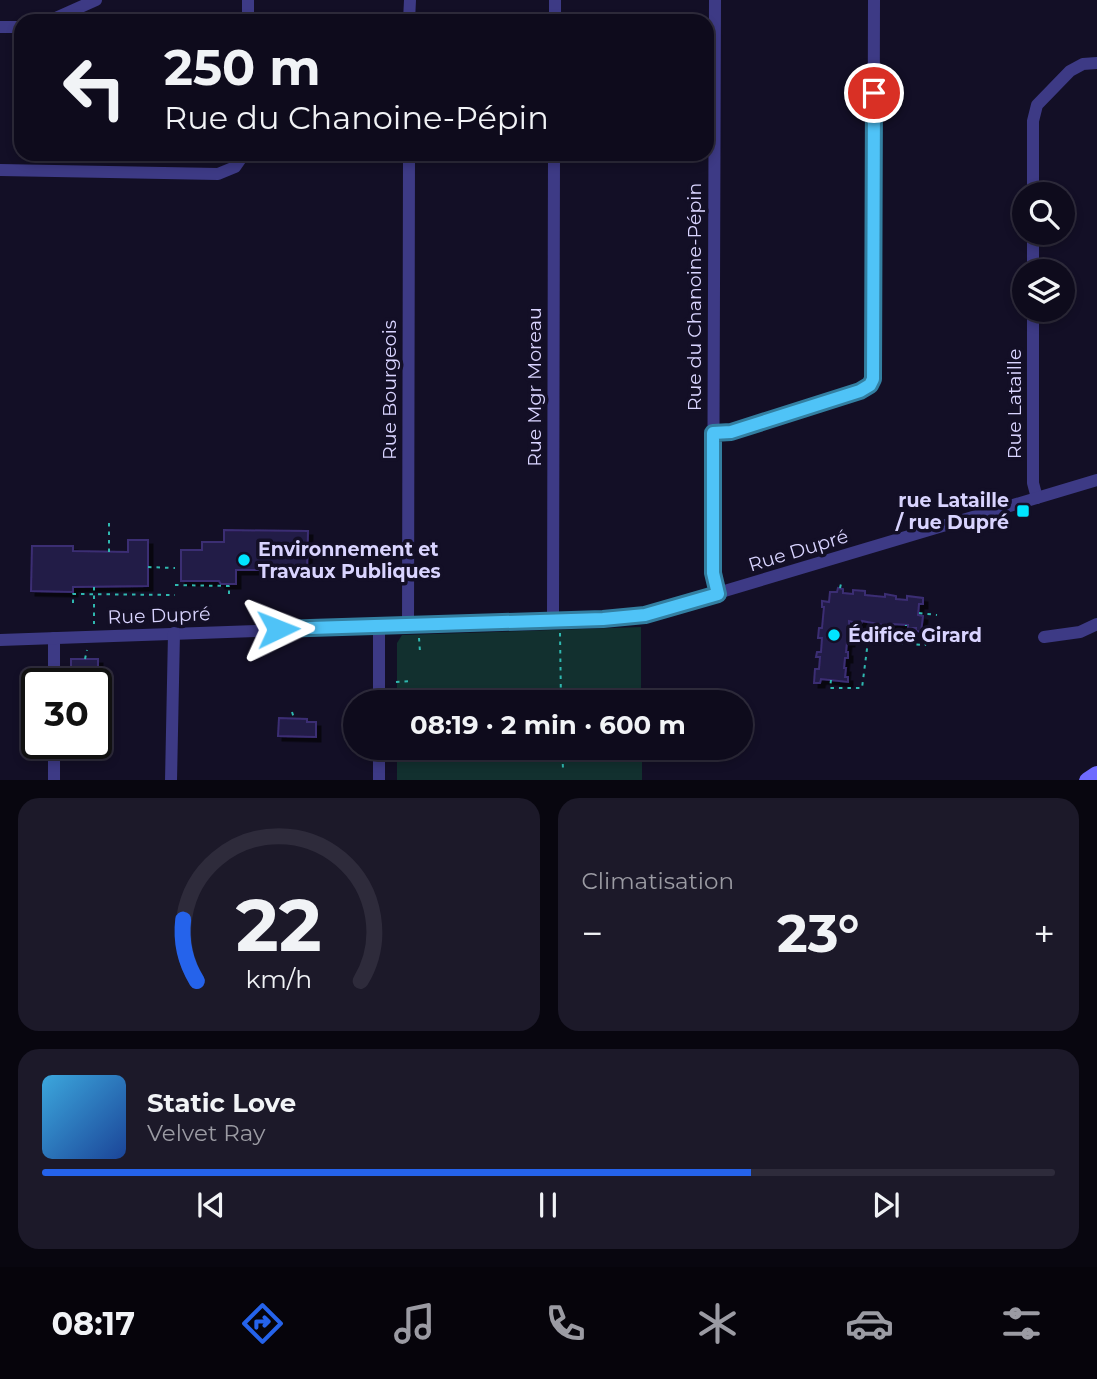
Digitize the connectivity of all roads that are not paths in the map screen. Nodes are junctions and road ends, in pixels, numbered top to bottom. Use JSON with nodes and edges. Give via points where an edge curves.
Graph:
{"nodes":[{"id":1,"x":96,"y":0,"type":"edge"},
{"id":2,"x":715,"y":0,"type":"edge"},
{"id":3,"x":874,"y":0,"type":"edge"},
{"id":4,"x":65,"y":14,"type":"edge"},
{"id":5,"x":1097,"y":63,"type":"edge"},
{"id":6,"x":239,"y":161,"type":"edge"},
{"id":7,"x":409,"y":161,"type":"edge"},
{"id":8,"x":554,"y":161,"type":"edge"},
{"id":9,"x":0,"y":170,"type":"edge"},
{"id":10,"x":1033,"y":182,"type":"edge"},
{"id":11,"x":1033,"y":322,"type":"edge"},
{"id":12,"x":713,"y":433,"type":"junction"},
{"id":13,"x":1097,"y":480,"type":"edge"},
{"id":14,"x":1037,"y":498,"type":"junction"},
{"id":15,"x":718,"y":594,"type":"junction"},
{"id":16,"x":556,"y":624,"type":"junction"},
{"id":17,"x":1097,"y":624,"type":"edge"},
{"id":18,"x":379,"y":626,"type":"junction"},
{"id":19,"x":414,"y":629,"type":"junction"},
{"id":20,"x":174,"y":633,"type":"junction"},
{"id":21,"x":1044,"y":636,"type":"dead end"},
{"id":22,"x":54,"y":638,"type":"junction"},
{"id":23,"x":0,"y":640,"type":"edge"},
{"id":24,"x":54,"y":668,"type":"edge"},
{"id":25,"x":379,"y":690,"type":"edge"},
{"id":26,"x":54,"y":759,"type":"edge"},
{"id":27,"x":379,"y":760,"type":"edge"},
{"id":28,"x":1097,"y":775,"type":"edge"},
{"id":29,"x":54,"y":780,"type":"edge"},
{"id":30,"x":171,"y":780,"type":"edge"},
{"id":31,"x":379,"y":780,"type":"edge"},
{"id":32,"x":1088,"y":780,"type":"edge"}],
"edges":[{"from":1,"to":4,"type":"street"},
{"from":2,"to":12,"type":"street","name":"Rue du Chanoine-Pépin"},
{"from":3,"to":12,"type":"street","via":[[873,379],[860,391],[731,432]]},
{"from":5,"to":10,"type":"street","via":[[1083,64],[1066,74],[1035,109]]},
{"from":6,"to":9,"type":"street","via":[[218,174]]},
{"from":7,"to":19,"type":"street","name":"Rue Bourgeois"},
{"from":8,"to":16,"type":"street","name":"Rue Mgr Moreau"},
{"from":11,"to":14,"type":"street","name":"Rue Lataille","via":[[1033,483]]},
{"from":12,"to":15,"type":"street","name":"Rue du Chanoine-Pépin","via":[[713,573]]},
{"from":13,"to":14,"type":"street","name":"Rue Dupré"},
{"from":14,"to":15,"type":"street","name":"Rue Dupré"},
{"from":15,"to":16,"type":"street","name":"Rue Dupré","via":[[645,615]]},
{"from":16,"to":19,"type":"street","name":"Rue Dupré"},
{"from":17,"to":21,"type":"street","via":[[1080,632]]},
{"from":18,"to":19,"type":"street","name":"Rue Dupré"},
{"from":18,"to":20,"type":"street","name":"Rue Dupré"},
{"from":18,"to":25,"type":"street"},
{"from":20,"to":22,"type":"street","name":"Rue Dupré"},
{"from":20,"to":30,"type":"street"},
{"from":22,"to":23,"type":"street","name":"Rue Dupré"},
{"from":22,"to":24,"type":"street"},
{"from":26,"to":29,"type":"street"},
{"from":27,"to":31,"type":"street"},
{"from":28,"to":32,"type":"main road"}]}
